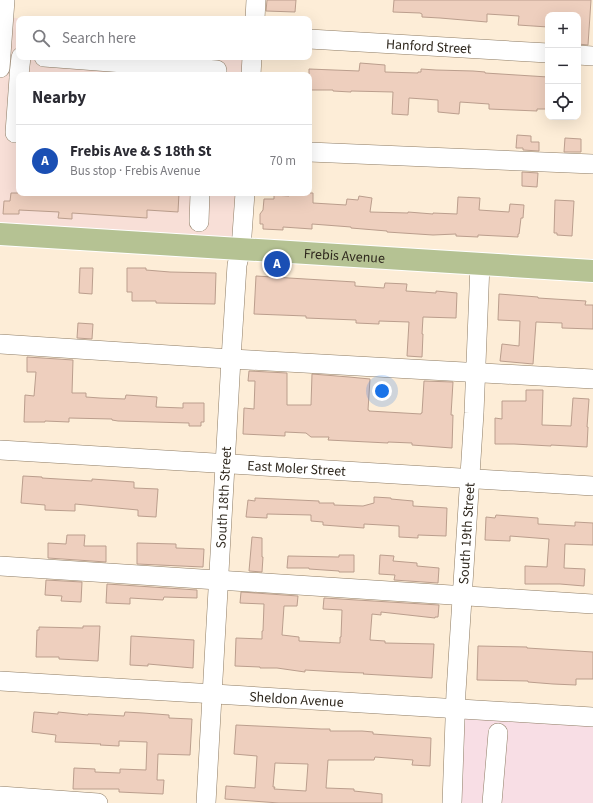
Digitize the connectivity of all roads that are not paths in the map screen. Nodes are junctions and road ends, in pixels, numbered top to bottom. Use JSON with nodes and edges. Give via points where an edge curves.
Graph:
{"nodes":[{"id":1,"x":5,"y":0,"type":"edge"},
{"id":2,"x":256,"y":0,"type":"edge"},
{"id":3,"x":255,"y":16,"type":"edge"},
{"id":4,"x":8,"y":21,"type":"edge"},
{"id":5,"x":312,"y":39,"type":"edge"},
{"id":6,"x":545,"y":53,"type":"edge"},
{"id":7,"x":581,"y":55,"type":"edge"},
{"id":8,"x":593,"y":56,"type":"edge"},
{"id":9,"x":21,"y":60,"type":"edge"},
{"id":10,"x":84,"y":60,"type":"edge"},
{"id":11,"x":252,"y":60,"type":"edge"},
{"id":12,"x":0,"y":68,"type":"edge"},
{"id":13,"x":19,"y":72,"type":"edge"},
{"id":14,"x":217,"y":72,"type":"edge"},
{"id":15,"x":251,"y":72,"type":"edge"},
{"id":16,"x":16,"y":98,"type":"edge"},
{"id":17,"x":11,"y":132,"type":"edge"},
{"id":18,"x":312,"y":152,"type":"edge"},
{"id":19,"x":593,"y":164,"type":"edge"},
{"id":20,"x":200,"y":196,"type":"edge"},
{"id":21,"x":245,"y":196,"type":"edge"},
{"id":22,"x":198,"y":222,"type":"dead end"},
{"id":23,"x":0,"y":234,"type":"edge"},
{"id":24,"x":241,"y":249,"type":"junction"},
{"id":25,"x":480,"y":264,"type":"junction"},
{"id":26,"x":593,"y":271,"type":"edge"},
{"id":27,"x":0,"y":344,"type":"edge"},
{"id":28,"x":231,"y":359,"type":"junction"},
{"id":29,"x":475,"y":372,"type":"junction"},
{"id":30,"x":593,"y":378,"type":"edge"},
{"id":31,"x":0,"y":450,"type":"edge"},
{"id":32,"x":226,"y":463,"type":"junction"},
{"id":33,"x":470,"y":478,"type":"junction"},
{"id":34,"x":593,"y":486,"type":"edge"},
{"id":35,"x":0,"y":566,"type":"edge"},
{"id":36,"x":219,"y":579,"type":"junction"},
{"id":37,"x":462,"y":596,"type":"junction"},
{"id":38,"x":593,"y":604,"type":"edge"},
{"id":39,"x":0,"y":681,"type":"edge"},
{"id":40,"x":212,"y":694,"type":"junction"},
{"id":41,"x":456,"y":710,"type":"junction"},
{"id":42,"x":593,"y":717,"type":"edge"},
{"id":43,"x":498,"y":734,"type":"dead end"},
{"id":44,"x":0,"y":796,"type":"edge"},
{"id":45,"x":98,"y":803,"type":"edge"},
{"id":46,"x":206,"y":803,"type":"edge"},
{"id":47,"x":452,"y":803,"type":"edge"},
{"id":48,"x":492,"y":803,"type":"edge"}],
"edges":[{"from":1,"to":4,"type":"street"},
{"from":2,"to":3,"type":"street"},
{"from":4,"to":12,"type":"street"},
{"from":5,"to":6,"type":"street","name":"Hanford Street"},
{"from":7,"to":8,"type":"street"},
{"from":9,"to":13,"type":"street"},
{"from":10,"to":14,"type":"street","via":[[217,70]]},
{"from":11,"to":15,"type":"street"},
{"from":16,"to":17,"type":"street"},
{"from":18,"to":19,"type":"street"},
{"from":20,"to":22,"type":"street"},
{"from":21,"to":24,"type":"street","name":"South 18th Street"},
{"from":23,"to":24,"type":"main road","name":"Frebis Avenue"},
{"from":24,"to":25,"type":"main road","name":"Frebis Avenue"},
{"from":24,"to":28,"type":"street","name":"South 18th Street","via":[[237,265]]},
{"from":25,"to":26,"type":"main road","name":"Frebis Avenue"},
{"from":25,"to":29,"type":"street","name":"South 19th Street"},
{"from":27,"to":28,"type":"street"},
{"from":28,"to":29,"type":"street"},
{"from":28,"to":32,"type":"street","name":"South 18th Street"},
{"from":29,"to":30,"type":"street"},
{"from":29,"to":33,"type":"street","name":"South 19th Street"},
{"from":31,"to":32,"type":"street","name":"East Moler Street"},
{"from":32,"to":33,"type":"street","name":"East Moler Street"},
{"from":32,"to":36,"type":"street","name":"South 18th Street"},
{"from":33,"to":34,"type":"street","name":"East Moler Street"},
{"from":33,"to":37,"type":"street","name":"South 19th Street"},
{"from":35,"to":36,"type":"street"},
{"from":36,"to":37,"type":"street"},
{"from":36,"to":40,"type":"street","name":"South 18th Street"},
{"from":37,"to":38,"type":"street"},
{"from":37,"to":41,"type":"street","name":"South 19th Street"},
{"from":39,"to":40,"type":"street","name":"Sheldon Avenue"},
{"from":40,"to":41,"type":"street","name":"Sheldon Avenue"},
{"from":40,"to":46,"type":"street","name":"South 18th Street"},
{"from":41,"to":42,"type":"street","name":"Sheldon Avenue"},
{"from":41,"to":47,"type":"street","name":"South 19th Street"},
{"from":43,"to":48,"type":"street"},
{"from":44,"to":45,"type":"street"}]}
